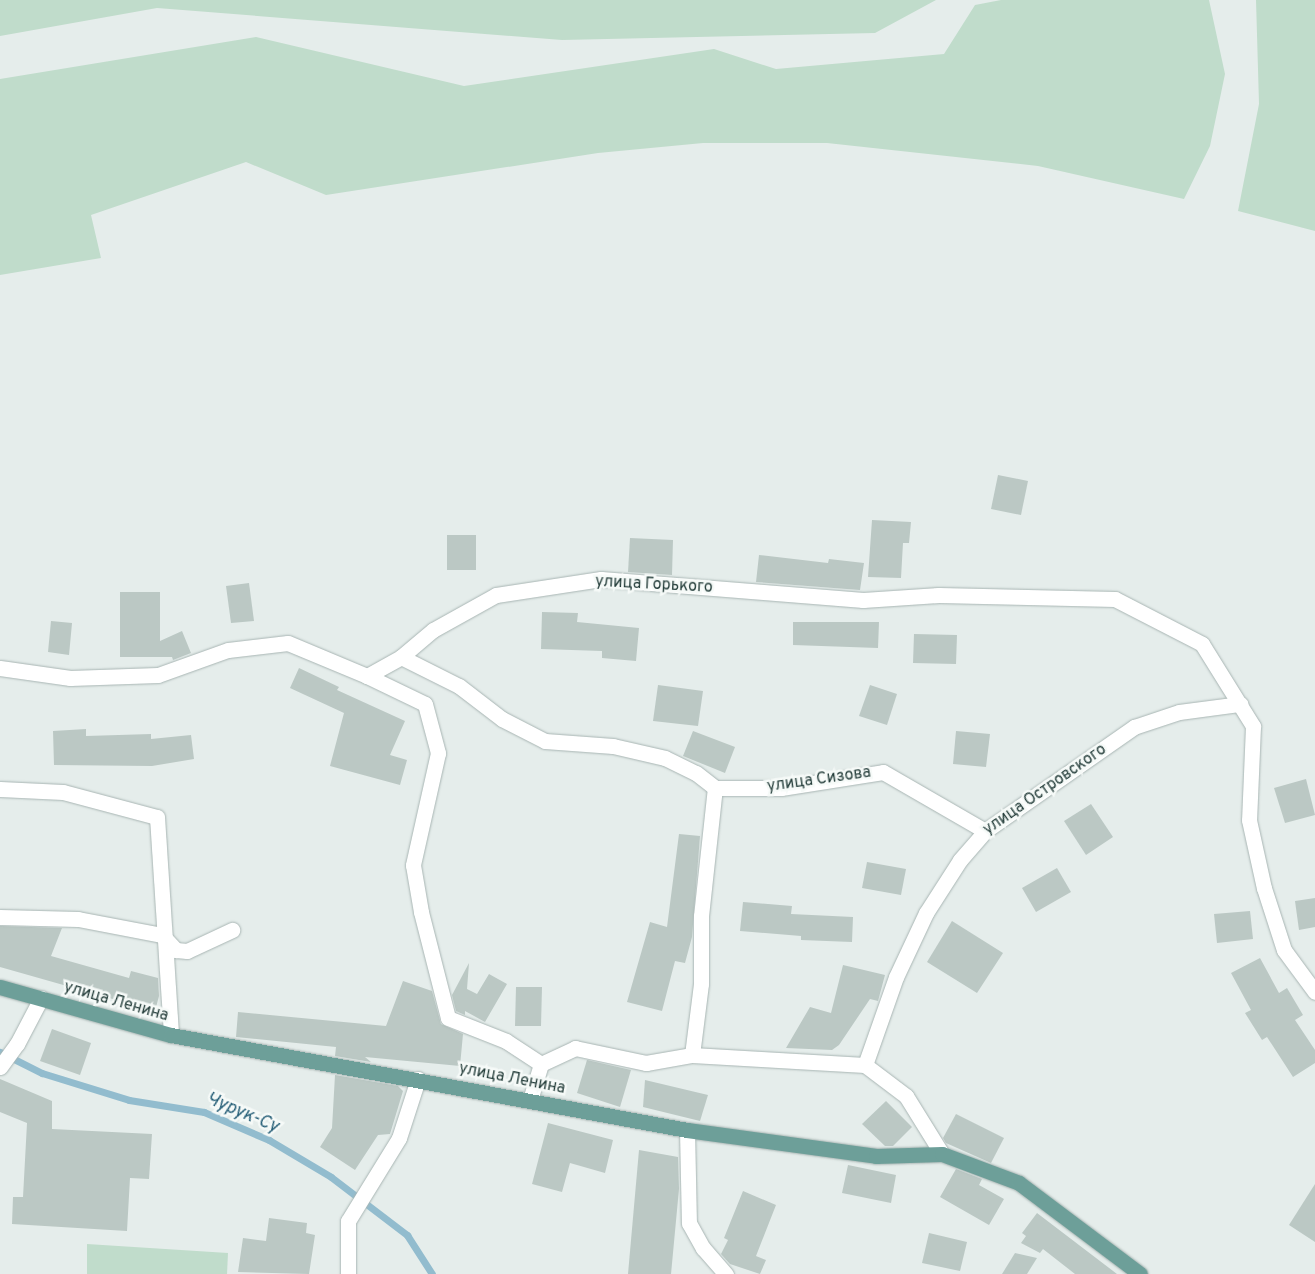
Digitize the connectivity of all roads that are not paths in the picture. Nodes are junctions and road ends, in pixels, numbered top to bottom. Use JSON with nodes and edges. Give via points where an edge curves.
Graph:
{"nodes":[{"id":1,"x":401,"y":657,"type":"junction"},
{"id":2,"x":0,"y":668,"type":"edge"},
{"id":3,"x":367,"y":676,"type":"junction"},
{"id":4,"x":1240,"y":704,"type":"junction"},
{"id":5,"x":715,"y":788,"type":"junction"},
{"id":6,"x":0,"y":789,"type":"edge"},
{"id":7,"x":985,"y":831,"type":"junction"},
{"id":8,"x":0,"y":918,"type":"edge"},
{"id":9,"x":232,"y":930,"type":"dead end"},
{"id":10,"x":162,"y":935,"type":"junction"},
{"id":11,"x":0,"y":986,"type":"edge"},
{"id":12,"x":1315,"y":992,"type":"edge"},
{"id":13,"x":41,"y":998,"type":"junction"},
{"id":14,"x":171,"y":1036,"type":"junction"},
{"id":15,"x":692,"y":1056,"type":"junction"},
{"id":16,"x":541,"y":1064,"type":"junction"},
{"id":17,"x":865,"y":1066,"type":"junction"},
{"id":18,"x":0,"y":1068,"type":"edge"},
{"id":19,"x":418,"y":1079,"type":"junction"},
{"id":20,"x":530,"y":1100,"type":"junction"},
{"id":21,"x":686,"y":1130,"type":"junction"},
{"id":22,"x":942,"y":1154,"type":"junction"},
{"id":23,"x":348,"y":1274,"type":"edge"},
{"id":24,"x":726,"y":1274,"type":"edge"},
{"id":25,"x":1140,"y":1274,"type":"edge"}],
"edges":[{"from":1,"to":3,"type":"street","name":"улица Горького"},
{"from":1,"to":4,"type":"street","name":"улица Горького","via":[[433,630],[496,595],[601,579],[863,600],[939,595],[1115,599],[1202,644]]},
{"from":1,"to":5,"type":"street","via":[[459,686],[502,719],[545,740],[613,746],[665,758],[696,773]]},
{"from":2,"to":3,"type":"street","via":[[70,678],[158,675],[228,650],[288,644]]},
{"from":3,"to":16,"type":"street","via":[[425,704],[438,753],[413,865],[421,912],[448,1018],[506,1041]]},
{"from":4,"to":7,"type":"street","name":"улица Островского","via":[[1179,712],[1134,727]]},
{"from":4,"to":12,"type":"street","name":"улица Горького","via":[[1253,726],[1249,820],[1264,888],[1284,950]]},
{"from":5,"to":7,"type":"street","name":"улица Сизова","via":[[781,788],[883,772]]},
{"from":5,"to":15,"type":"street","via":[[701,916],[701,984]]},
{"from":6,"to":10,"type":"street","via":[[63,792],[158,817]]},
{"from":7,"to":17,"type":"street","name":"улица Островского","via":[[960,860],[926,913],[896,977]]},
{"from":8,"to":10,"type":"street","via":[[78,919]]},
{"from":9,"to":10,"type":"street","via":[[187,951],[176,950]]},
{"from":10,"to":14,"type":"street"},
{"from":11,"to":13,"type":"main road","name":"улица Ленина"},
{"from":13,"to":14,"type":"main road","name":"улица Ленина"},
{"from":13,"to":18,"type":"street","via":[[17,1044]]},
{"from":14,"to":19,"type":"main road","name":"улица Ленина"},
{"from":15,"to":16,"type":"street","via":[[646,1063],[575,1048]]},
{"from":15,"to":17,"type":"street"},
{"from":16,"to":20,"type":"street"},
{"from":17,"to":22,"type":"street","via":[[906,1096]]},
{"from":19,"to":20,"type":"main road","name":"улица Ленина"},
{"from":19,"to":23,"type":"street","via":[[399,1138],[348,1221]]},
{"from":20,"to":21,"type":"main road","name":"улица Ленина"},
{"from":21,"to":22,"type":"main road","name":"улица Ленина","via":[[876,1156]]},
{"from":21,"to":24,"type":"street","via":[[689,1223],[703,1248]]},
{"from":22,"to":25,"type":"main road","name":"улица Ленина","via":[[1019,1183]]}]}
